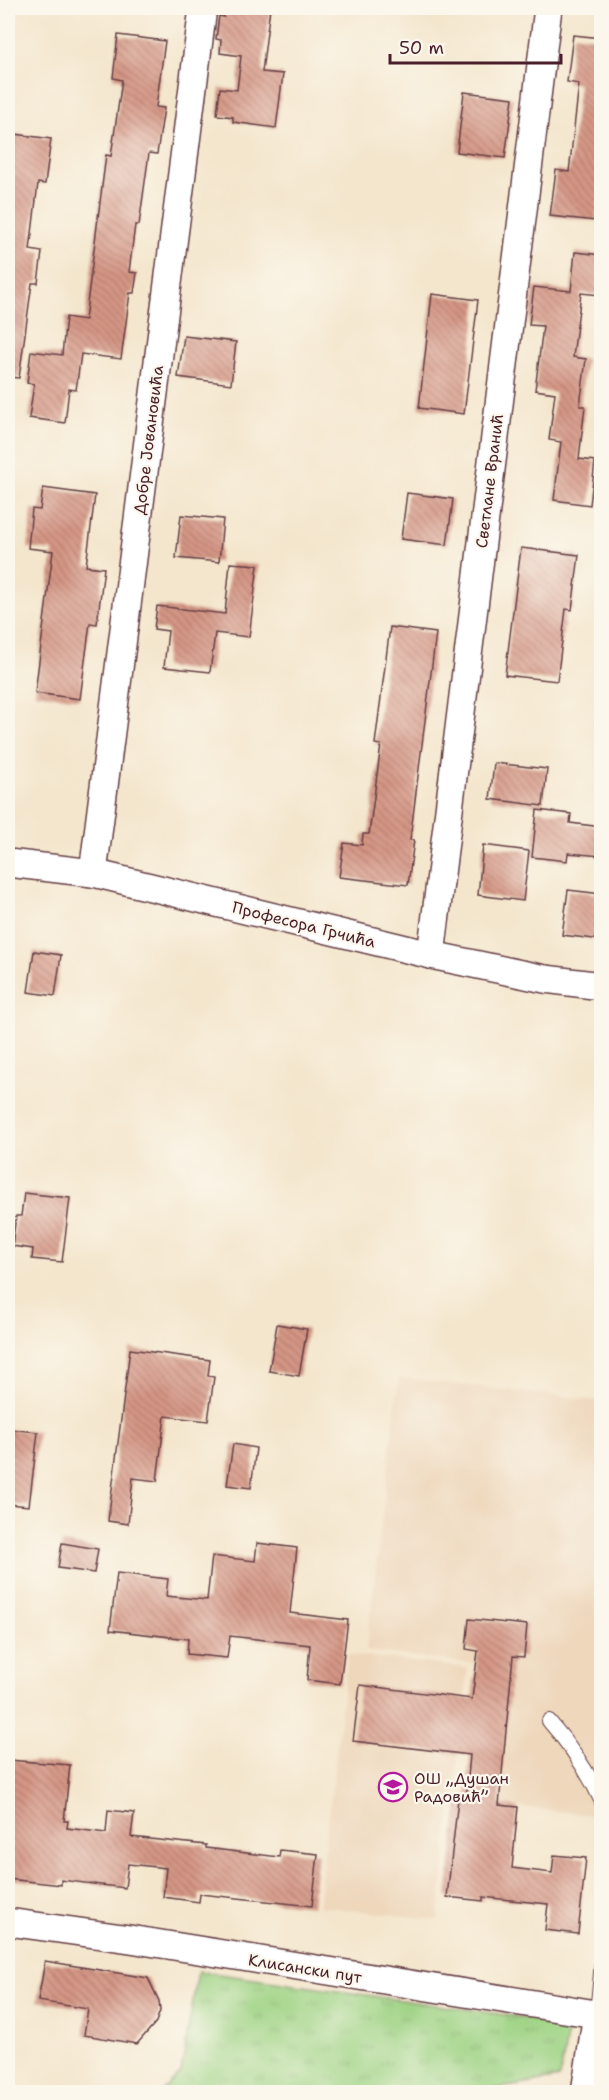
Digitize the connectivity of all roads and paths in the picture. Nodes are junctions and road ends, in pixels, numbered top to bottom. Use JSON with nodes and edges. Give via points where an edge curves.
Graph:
{"nodes":[{"id":1,"x":203,"y":8,"type":"edge"},
{"id":2,"x":548,"y":8,"type":"edge"},
{"id":3,"x":8,"y":862,"type":"edge"},
{"id":4,"x":93,"y":873,"type":"junction"},
{"id":5,"x":431,"y":955,"type":"junction"},
{"id":6,"x":602,"y":986,"type":"edge"},
{"id":7,"x":549,"y":1720,"type":"dead end"},
{"id":8,"x":602,"y":1802,"type":"edge"},
{"id":9,"x":8,"y":1922,"type":"edge"},
{"id":10,"x":602,"y":1963,"type":"edge"},
{"id":11,"x":599,"y":2015,"type":"edge"},
{"id":12,"x":585,"y":2092,"type":"edge"}],
"edges":[{"from":1,"to":4,"type":"street","name":"Добре Јовановића"},
{"from":2,"to":5,"type":"street","name":"Светлане Вранић"},
{"from":3,"to":4,"type":"street","name":"Професора Грчића"},
{"from":4,"to":5,"type":"street","name":"Професора Грчића"},
{"from":5,"to":6,"type":"street","name":"Професора Грчића","via":[[544,979]]},
{"from":7,"to":8,"type":"lane","via":[[565,1739]]},
{"from":9,"to":11,"type":"street","name":"Клисански пут"},
{"from":10,"to":11,"type":"lane"},
{"from":11,"to":12,"type":"street"}]}
